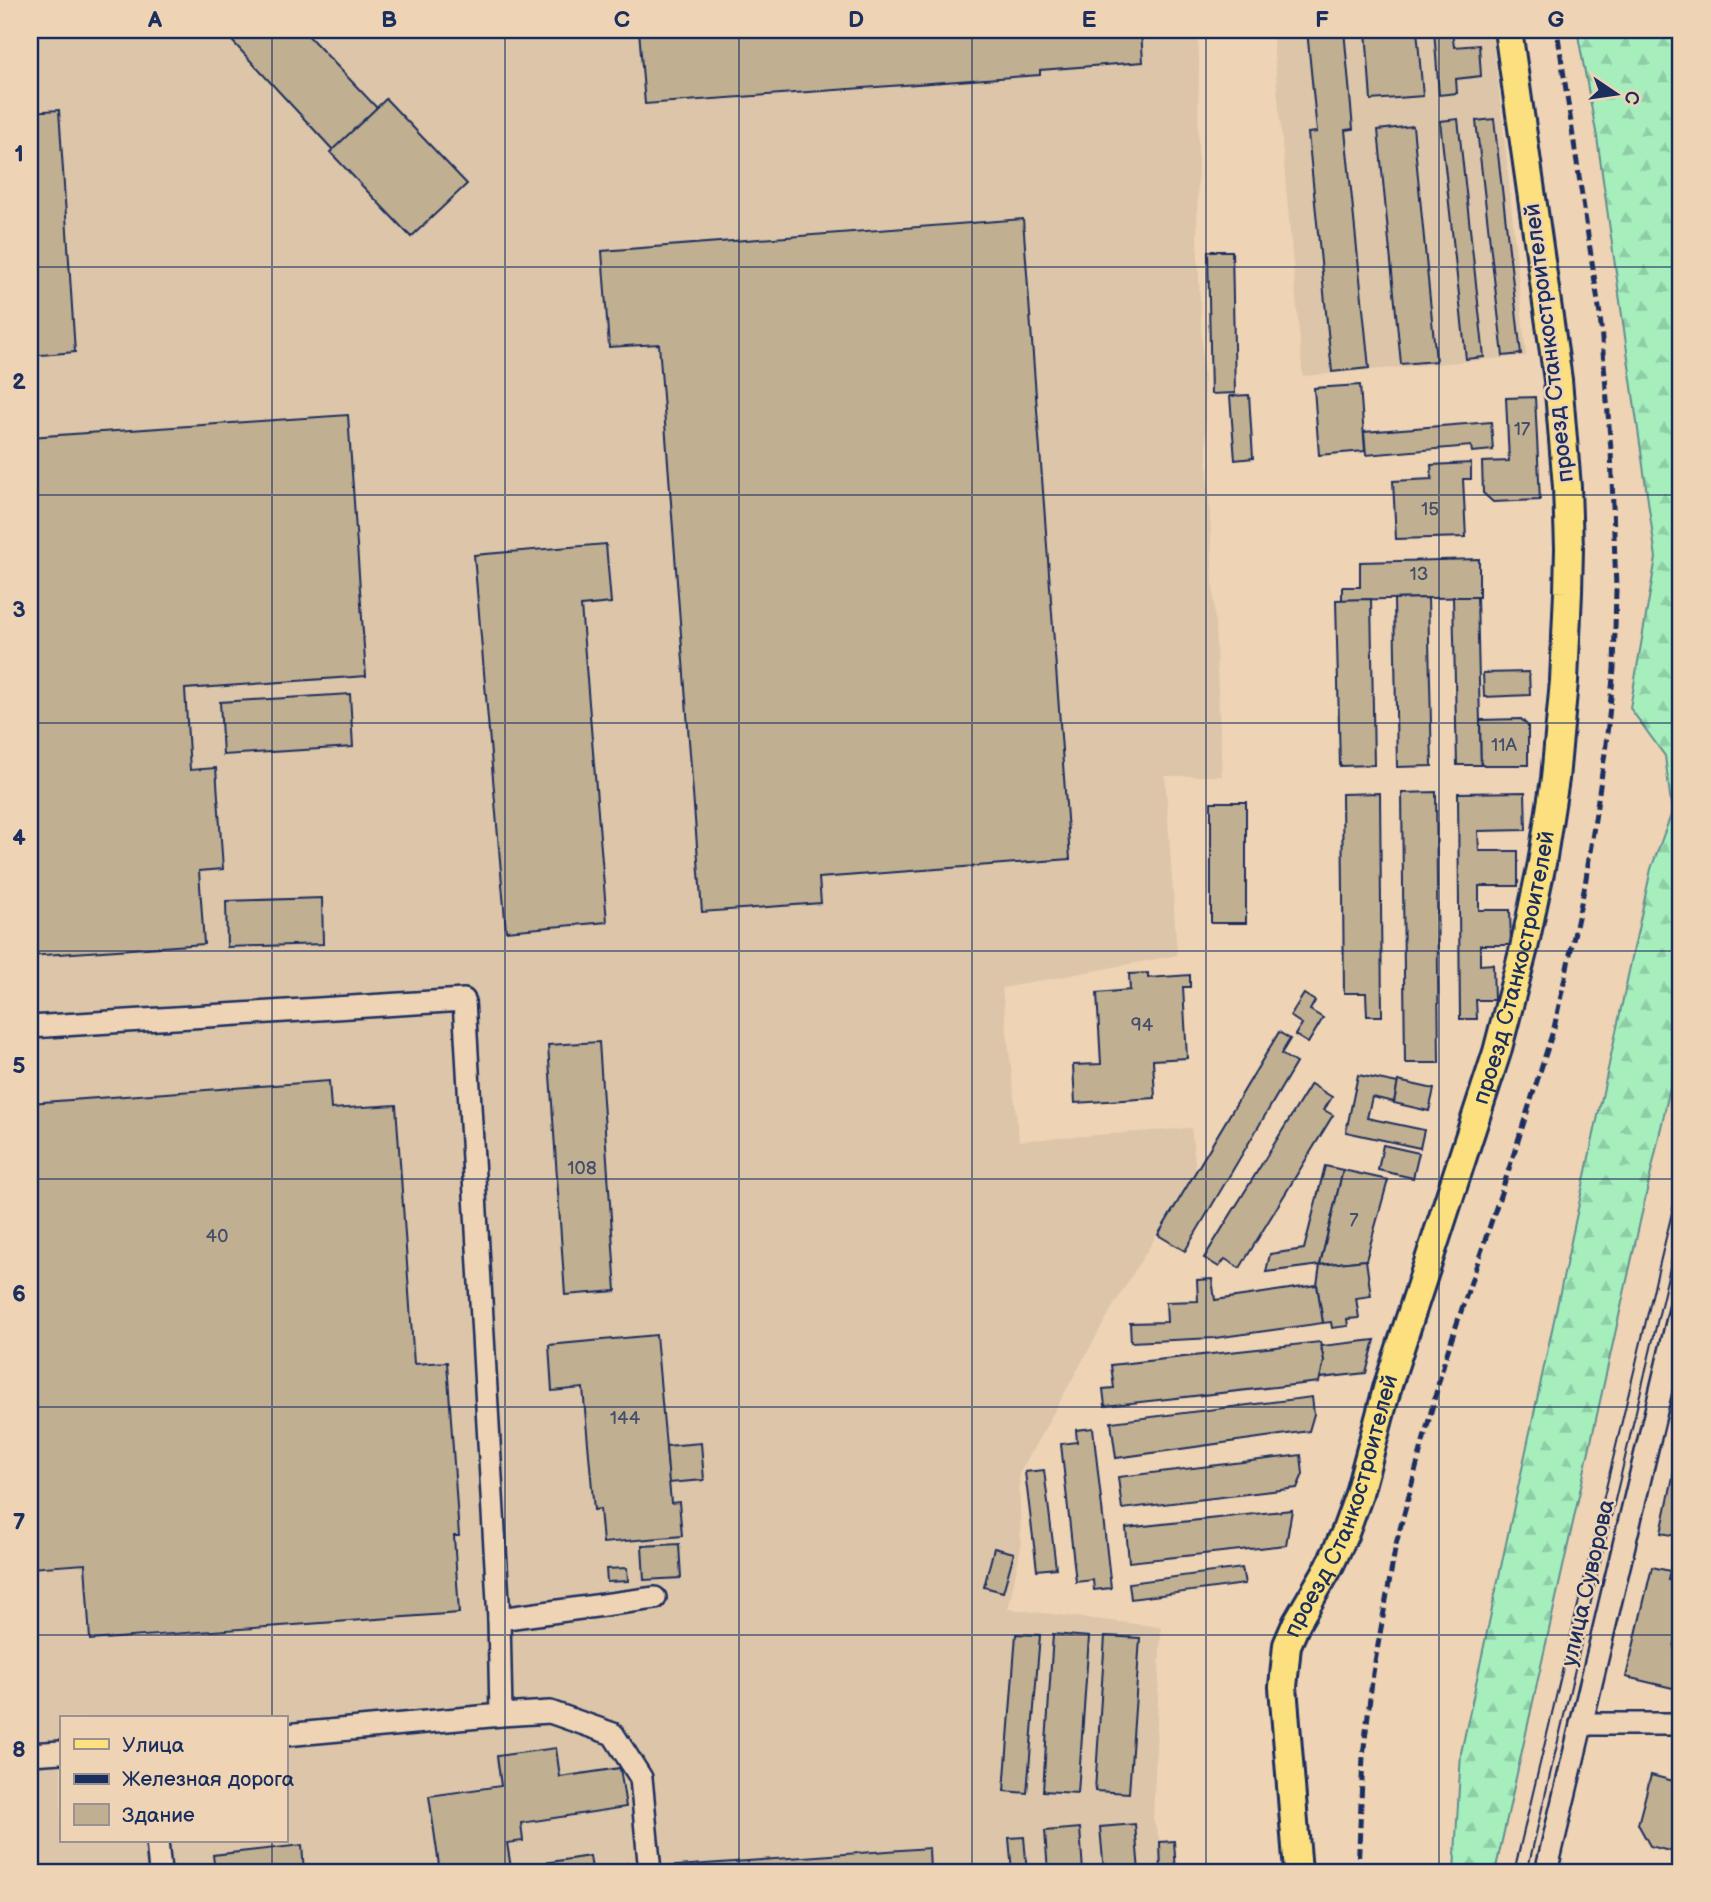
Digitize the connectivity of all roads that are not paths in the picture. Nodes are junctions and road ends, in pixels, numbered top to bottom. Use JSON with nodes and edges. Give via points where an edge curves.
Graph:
{"nodes":[{"id":1,"x":1508,"y":30,"type":"edge"},
{"id":2,"x":30,"y":1027,"type":"edge"},
{"id":3,"x":1681,"y":1306,"type":"edge"},
{"id":4,"x":655,"y":1598,"type":"dead end"},
{"id":5,"x":499,"y":1619,"type":"junction"},
{"id":6,"x":501,"y":1715,"type":"junction"},
{"id":7,"x":1581,"y":1724,"type":"junction"},
{"id":8,"x":1681,"y":1724,"type":"edge"},
{"id":9,"x":287,"y":1735,"type":"edge"},
{"id":10,"x":60,"y":1752,"type":"edge"},
{"id":11,"x":30,"y":1754,"type":"edge"},
{"id":12,"x":157,"y":1842,"type":"edge"},
{"id":13,"x":160,"y":1872,"type":"edge"},
{"id":14,"x":650,"y":1872,"type":"edge"},
{"id":15,"x":1298,"y":1872,"type":"edge"},
{"id":16,"x":1546,"y":1872,"type":"edge"}],
"edges":[{"from":1,"to":15,"type":"main road","name":"проезд Станкостроителей","via":[[1558,380],[1567,487],[1568,592],[1555,779],[1524,947],[1486,1088],[1388,1385],[1358,1497],[1329,1567],[1287,1645],[1283,1686]]},
{"from":2,"to":5,"type":"street","via":[[464,1000]]},
{"from":3,"to":7,"type":"street","name":"улица Суворова"},
{"from":4,"to":5,"type":"street"},
{"from":5,"to":6,"type":"street"},
{"from":6,"to":9,"type":"street"},
{"from":6,"to":14,"type":"street","via":[[550,1712],[613,1734],[641,1778]]},
{"from":7,"to":8,"type":"street"},
{"from":7,"to":16,"type":"street","name":"улица Суворова"},
{"from":10,"to":11,"type":"street"},
{"from":12,"to":13,"type":"street"}]}
